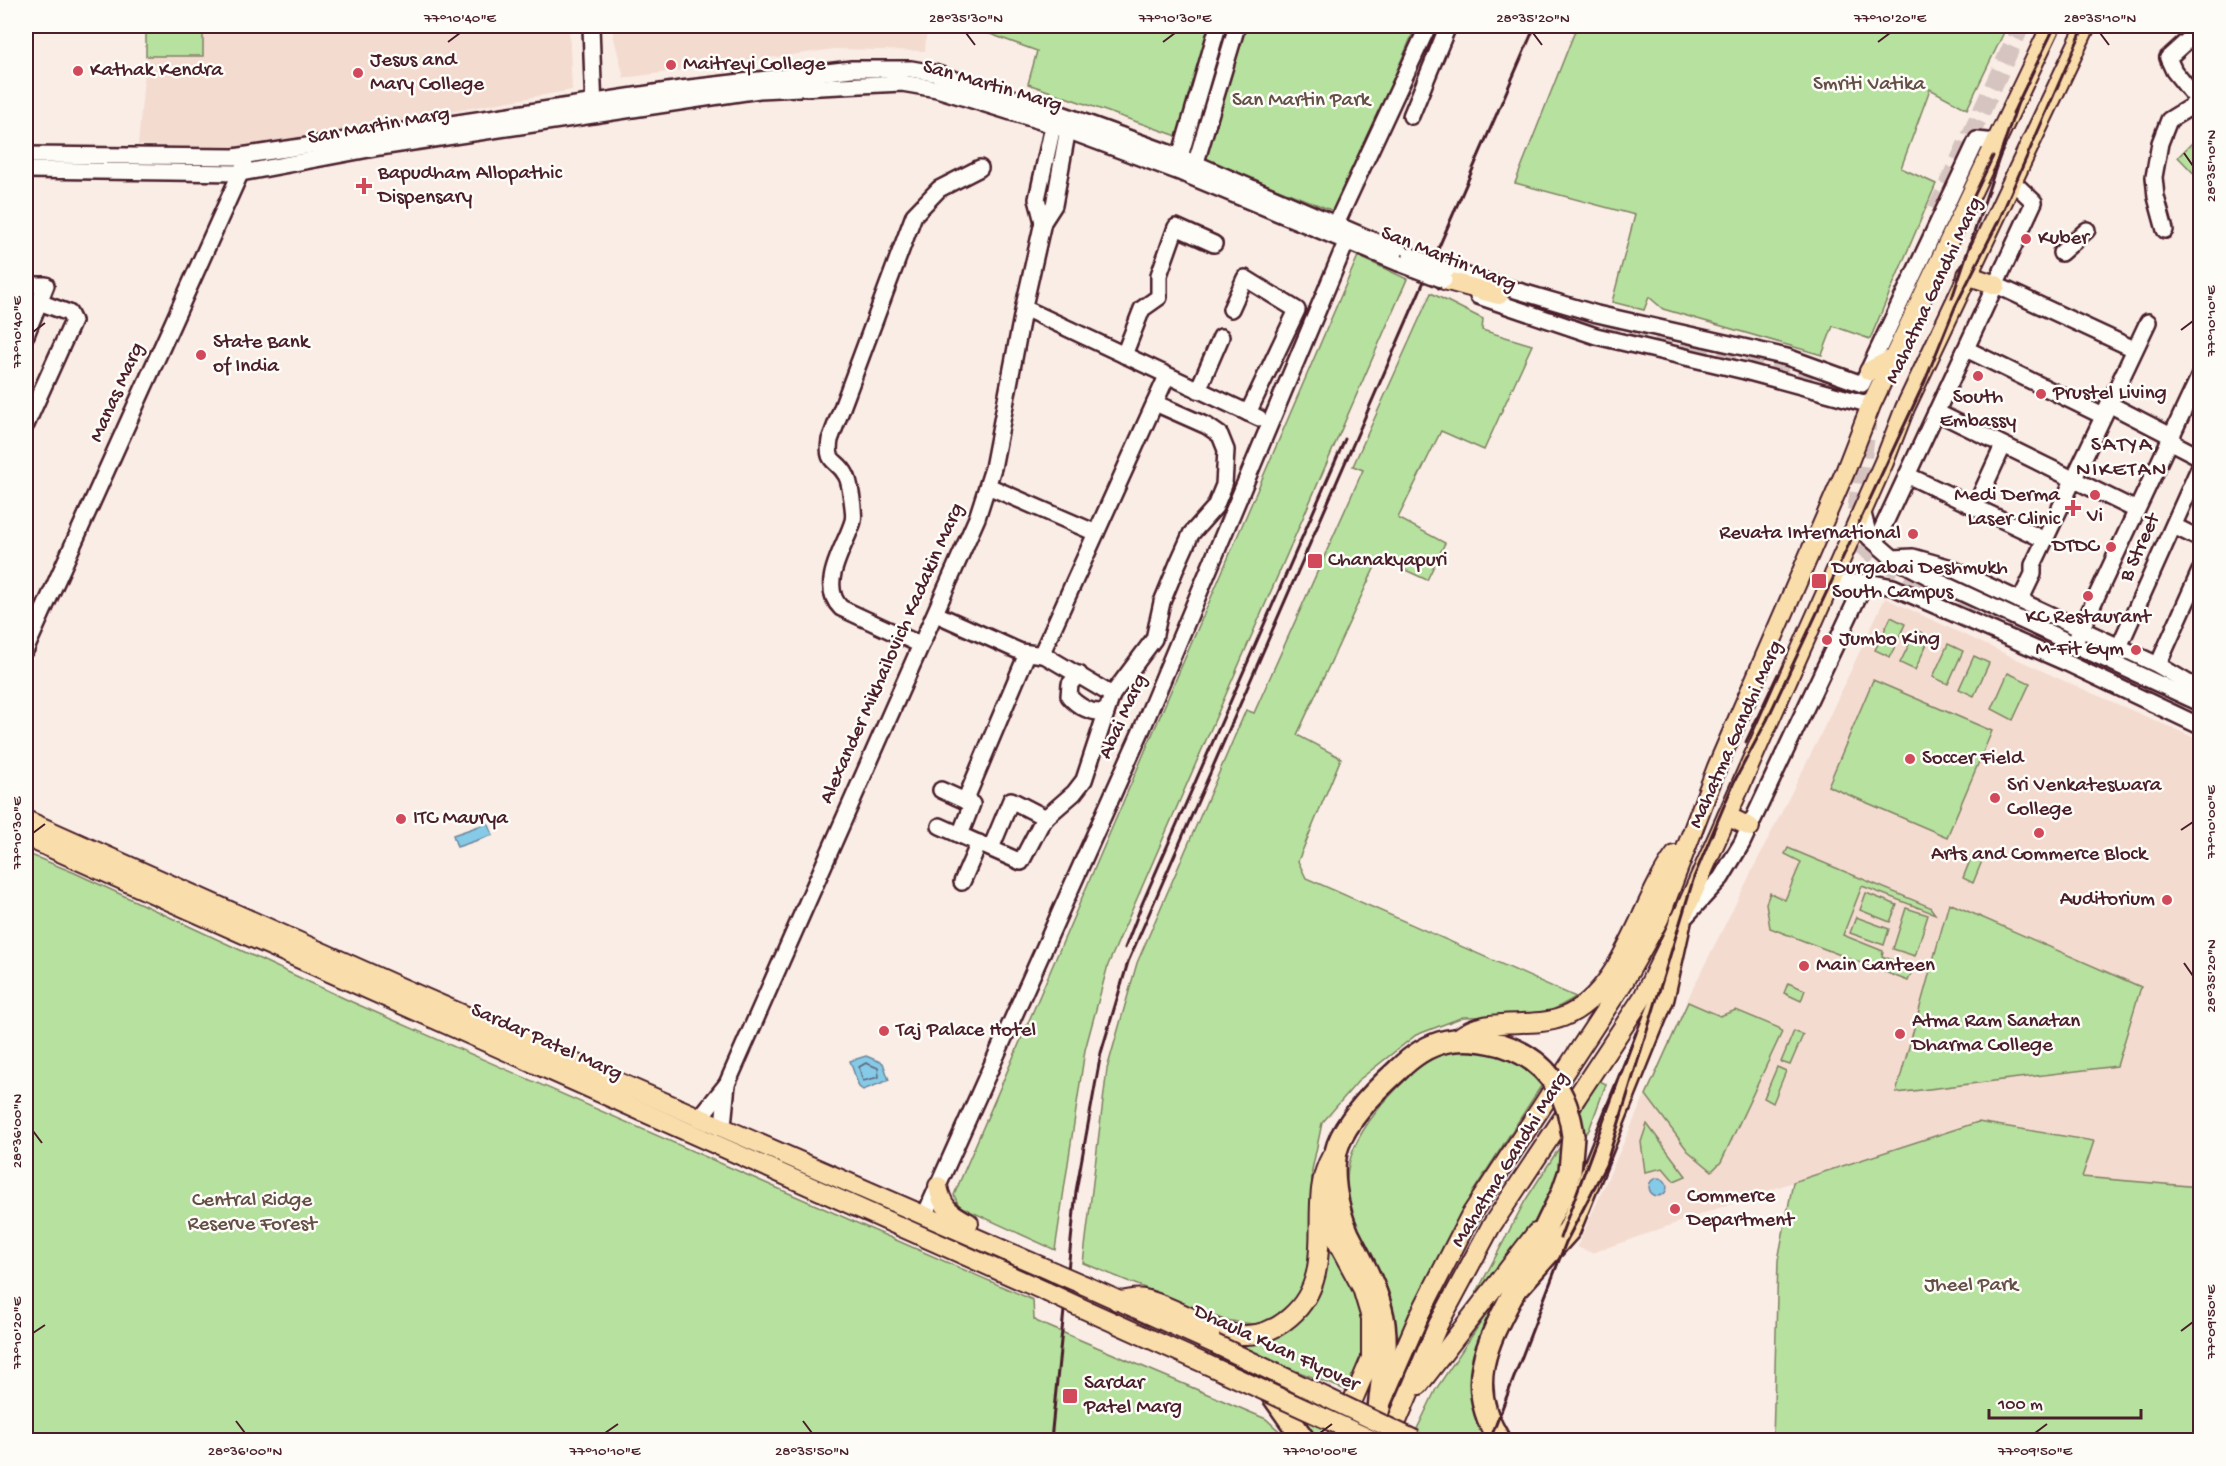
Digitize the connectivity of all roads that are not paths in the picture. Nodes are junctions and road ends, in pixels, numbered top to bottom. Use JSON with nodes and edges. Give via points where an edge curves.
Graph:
{"nodes":[{"id":1,"x":591,"y":26,"type":"edge"},
{"id":2,"x":1218,"y":26,"type":"edge"},
{"id":3,"x":1237,"y":26,"type":"edge"},
{"id":4,"x":1428,"y":26,"type":"edge"},
{"id":5,"x":1448,"y":26,"type":"edge"},
{"id":6,"x":2050,"y":26,"type":"edge"},
{"id":7,"x":2086,"y":26,"type":"edge"},
{"id":8,"x":2200,"y":29,"type":"edge"},
{"id":9,"x":2200,"y":101,"type":"edge"},
{"id":10,"x":594,"y":109,"type":"junction"},
{"id":11,"x":1411,"y":116,"type":"dead end"},
{"id":12,"x":1062,"y":121,"type":"junction"},
{"id":13,"x":1996,"y":142,"type":"junction"},
{"id":14,"x":26,"y":155,"type":"edge"},
{"id":15,"x":248,"y":155,"type":"junction"},
{"id":16,"x":1178,"y":164,"type":"junction"},
{"id":17,"x":980,"y":168,"type":"dead end"},
{"id":18,"x":26,"y":170,"type":"edge"},
{"id":19,"x":1194,"y":170,"type":"junction"},
{"id":20,"x":241,"y":173,"type":"junction"},
{"id":21,"x":2012,"y":181,"type":"junction"},
{"id":22,"x":1336,"y":224,"type":"junction"},
{"id":23,"x":2087,"y":230,"type":"dead end"},
{"id":24,"x":2165,"y":230,"type":"dead end"},
{"id":25,"x":1348,"y":236,"type":"junction"},
{"id":26,"x":1214,"y":244,"type":"dead end"},
{"id":27,"x":2061,"y":253,"type":"dead end"},
{"id":28,"x":1446,"y":275,"type":"junction"},
{"id":29,"x":1967,"y":275,"type":"junction"},
{"id":30,"x":26,"y":285,"type":"edge"},
{"id":31,"x":1996,"y":285,"type":"junction"},
{"id":32,"x":1499,"y":293,"type":"tunnel mouth"},
{"id":33,"x":39,"y":302,"type":"junction"},
{"id":34,"x":1024,"y":308,"type":"junction"},
{"id":35,"x":1231,"y":309,"type":"dead end"},
{"id":36,"x":2148,"y":322,"type":"dead end"},
{"id":37,"x":26,"y":335,"type":"edge"},
{"id":38,"x":1221,"y":337,"type":"dead end"},
{"id":39,"x":1966,"y":349,"type":"junction"},
{"id":40,"x":2134,"y":349,"type":"junction"},
{"id":41,"x":1767,"y":352,"type":"junction"},
{"id":42,"x":1124,"y":356,"type":"junction"},
{"id":43,"x":1894,"y":358,"type":"junction"},
{"id":44,"x":1760,"y":375,"type":"junction"},
{"id":45,"x":2200,"y":375,"type":"edge"},
{"id":46,"x":1167,"y":376,"type":"junction"},
{"id":47,"x":1866,"y":378,"type":"junction"},
{"id":48,"x":1198,"y":390,"type":"junction"},
{"id":49,"x":1155,"y":403,"type":"junction"},
{"id":50,"x":1871,"y":405,"type":"junction"},
{"id":51,"x":2106,"y":410,"type":"junction"},
{"id":52,"x":1936,"y":412,"type":"junction"},
{"id":53,"x":26,"y":425,"type":"edge"},
{"id":54,"x":2172,"y":439,"type":"junction"},
{"id":55,"x":2003,"y":446,"type":"junction"},
{"id":56,"x":2200,"y":457,"type":"edge"},
{"id":57,"x":2200,"y":466,"type":"edge"},
{"id":58,"x":1907,"y":474,"type":"junction"},
{"id":59,"x":2073,"y":480,"type":"junction"},
{"id":60,"x":988,"y":486,"type":"junction"},
{"id":61,"x":1976,"y":507,"type":"junction"},
{"id":62,"x":1862,"y":510,"type":"junction"},
{"id":63,"x":2136,"y":510,"type":"junction"},
{"id":64,"x":2174,"y":526,"type":"junction"},
{"id":65,"x":1096,"y":533,"type":"junction"},
{"id":66,"x":2200,"y":539,"type":"edge"},
{"id":67,"x":2045,"y":540,"type":"junction"},
{"id":68,"x":1876,"y":542,"type":"junction"},
{"id":69,"x":1893,"y":558,"type":"junction"},
{"id":70,"x":1948,"y":567,"type":"junction"},
{"id":71,"x":2200,"y":571,"type":"edge"},
{"id":72,"x":1865,"y":582,"type":"junction"},
{"id":73,"x":1939,"y":582,"type":"junction"},
{"id":74,"x":1828,"y":584,"type":"junction"},
{"id":75,"x":2020,"y":601,"type":"junction"},
{"id":76,"x":2185,"y":602,"type":"junction"},
{"id":77,"x":2200,"y":609,"type":"edge"},
{"id":78,"x":936,"y":614,"type":"junction"},
{"id":79,"x":2082,"y":630,"type":"junction"},
{"id":80,"x":921,"y":645,"type":"junction"},
{"id":81,"x":2073,"y":645,"type":"junction"},
{"id":82,"x":2119,"y":647,"type":"junction"},
{"id":83,"x":26,"y":649,"type":"edge"},
{"id":84,"x":1034,"y":654,"type":"junction"},
{"id":85,"x":2158,"y":665,"type":"junction"},
{"id":86,"x":1079,"y":674,"type":"junction"},
{"id":87,"x":2200,"y":690,"type":"edge"},
{"id":88,"x":1112,"y":695,"type":"junction"},
{"id":89,"x":2200,"y":703,"type":"edge"},
{"id":90,"x":1106,"y":711,"type":"junction"},
{"id":91,"x":2200,"y":726,"type":"edge"},
{"id":92,"x":941,"y":790,"type":"dead end"},
{"id":93,"x":964,"y":801,"type":"junction"},
{"id":94,"x":1727,"y":816,"type":"junction"},
{"id":95,"x":1046,"y":818,"type":"junction"},
{"id":96,"x":26,"y":820,"type":"edge"},
{"id":97,"x":940,"y":826,"type":"dead end"},
{"id":98,"x":1750,"y":827,"type":"junction"},
{"id":99,"x":1692,"y":832,"type":"junction"},
{"id":100,"x":960,"y":835,"type":"junction"},
{"id":101,"x":26,"y":837,"type":"edge"},
{"id":102,"x":985,"y":846,"type":"junction"},
{"id":103,"x":962,"y":882,"type":"dead end"},
{"id":104,"x":1680,"y":922,"type":"junction"},
{"id":105,"x":1458,"y":1038,"type":"junction"},
{"id":106,"x":727,"y":1084,"type":"junction"},
{"id":107,"x":701,"y":1116,"type":"junction"},
{"id":108,"x":723,"y":1126,"type":"junction"},
{"id":109,"x":1338,"y":1146,"type":"junction"},
{"id":110,"x":938,"y":1186,"type":"junction"},
{"id":111,"x":1323,"y":1188,"type":"junction"},
{"id":112,"x":925,"y":1215,"type":"junction"},
{"id":113,"x":1550,"y":1215,"type":"junction"},
{"id":114,"x":1043,"y":1267,"type":"junction"},
{"id":115,"x":1512,"y":1294,"type":"junction"},
{"id":116,"x":1117,"y":1301,"type":"junction"},
{"id":117,"x":1077,"y":1306,"type":"joint"},
{"id":118,"x":1271,"y":1393,"type":"junction"},
{"id":119,"x":1408,"y":1396,"type":"junction"},
{"id":120,"x":1379,"y":1408,"type":"junction"},
{"id":121,"x":1304,"y":1440,"type":"edge"},
{"id":122,"x":1336,"y":1440,"type":"edge"},
{"id":123,"x":1365,"y":1440,"type":"edge"},
{"id":124,"x":1372,"y":1440,"type":"edge"},
{"id":125,"x":1389,"y":1440,"type":"edge"},
{"id":126,"x":1415,"y":1440,"type":"edge"},
{"id":127,"x":1499,"y":1440,"type":"edge"}],
"edges":[{"from":1,"to":10,"type":"street"},
{"from":2,"to":16,"type":"street"},
{"from":3,"to":19,"type":"street"},
{"from":4,"to":22,"type":"street"},
{"from":5,"to":11,"type":"street"},
{"from":6,"to":13,"type":"main road","name":"Mahatma Gandhi Marg"},
{"from":7,"to":21,"type":"main road","name":"Mahatma Gandhi Marg"},
{"from":8,"to":9,"type":"street","via":[[2168,58]]},
{"from":9,"to":24,"type":"street","via":[[2169,120],[2160,143],[2154,177]]},
{"from":10,"to":12,"type":"street","name":"San Martin Marg","via":[[681,89],[882,67],[934,74]]},
{"from":10,"to":15,"type":"street","name":"San Martin Marg"},
{"from":10,"to":20,"type":"street","name":"San Martin Marg"},
{"from":12,"to":16,"type":"street","name":"San Martin Marg"},
{"from":12,"to":34,"type":"street","name":"Alexander Mikhailovich Kadakin Marg","via":[[1037,200],[1043,222]]},
{"from":13,"to":43,"type":"main road","name":"Mahatma Gandhi Marg"},
{"from":13,"to":47,"type":"street","via":[[1977,140]]},
{"from":14,"to":15,"type":"street","name":"San Martin Marg"},
{"from":15,"to":20,"type":"street","name":"Manas Marg"},
{"from":16,"to":19,"type":"street","name":"San Martin Marg"},
{"from":17,"to":80,"type":"street","via":[[939,189],[915,215],[828,452],[848,478],[854,519],[837,554],[832,594],[836,603]]},
{"from":18,"to":20,"type":"street","name":"San Martin Marg"},
{"from":19,"to":22,"type":"street","name":"San Martin Marg"},
{"from":19,"to":25,"type":"street","name":"San Martin Marg"},
{"from":20,"to":83,"type":"street","name":"Manas Marg"},
{"from":21,"to":29,"type":"main road","name":"Mahatma Gandhi Marg"},
{"from":21,"to":31,"type":"street","via":[[2034,202]]},
{"from":22,"to":25,"type":"street","name":"San Martin Marg"},
{"from":23,"to":27,"type":"street"},
{"from":25,"to":28,"type":"street","name":"San Martin Marg","bridge":true},
{"from":25,"to":110,"type":"street","name":"Abai Marg","via":[[1147,718]]},
{"from":26,"to":42,"type":"street","via":[[1176,227],[1159,275],[1159,297],[1142,309]]},
{"from":28,"to":32,"type":"main road"},
{"from":28,"to":41,"type":"street","name":"San Martin Marg"},
{"from":28,"to":44,"type":"street","name":"San Martin Marg","via":[[1503,306],[1596,336]]},
{"from":29,"to":31,"type":"main road"},
{"from":29,"to":62,"type":"main road","name":"Mahatma Gandhi Marg"},
{"from":30,"to":33,"type":"street","via":[[46,285]]},
{"from":31,"to":39,"type":"street"},
{"from":31,"to":40,"type":"street"},
{"from":33,"to":37,"type":"street"},
{"from":33,"to":53,"type":"street","via":[[69,313],[73,321]]},
{"from":34,"to":42,"type":"street"},
{"from":34,"to":60,"type":"street","name":"Alexander Mikhailovich Kadakin Marg"},
{"from":35,"to":48,"type":"street","via":[[1245,278],[1297,310],[1254,416]]},
{"from":36,"to":40,"type":"street"},
{"from":38,"to":48,"type":"street"},
{"from":39,"to":51,"type":"street"},
{"from":39,"to":52,"type":"street"},
{"from":40,"to":51,"type":"street"},
{"from":41,"to":44,"type":"street"},
{"from":41,"to":47,"type":"street","name":"San Martin Marg"},
{"from":42,"to":46,"type":"street"},
{"from":43,"to":47,"type":"main road"},
{"from":43,"to":50,"type":"main road","name":"Mahatma Gandhi Marg"},
{"from":44,"to":50,"type":"street","name":"San Martin Marg"},
{"from":45,"to":54,"type":"street"},
{"from":46,"to":48,"type":"street"},
{"from":46,"to":49,"type":"street"},
{"from":49,"to":65,"type":"street"},
{"from":49,"to":88,"type":"street","via":[[1220,435],[1226,450],[1224,485],[1215,507],[1186,544],[1162,602],[1154,639]]},
{"from":50,"to":99,"type":"main road","name":"Mahatma Gandhi Marg"},
{"from":51,"to":54,"type":"street"},
{"from":51,"to":59,"type":"street"},
{"from":52,"to":55,"type":"street"},
{"from":52,"to":58,"type":"street"},
{"from":54,"to":56,"type":"street"},
{"from":54,"to":63,"type":"street"},
{"from":55,"to":59,"type":"street"},
{"from":55,"to":61,"type":"street"},
{"from":57,"to":64,"type":"street","name":"B Street"},
{"from":58,"to":61,"type":"street"},
{"from":58,"to":68,"type":"street"},
{"from":59,"to":63,"type":"street"},
{"from":59,"to":67,"type":"street"},
{"from":60,"to":65,"type":"street"},
{"from":60,"to":78,"type":"street","name":"Alexander Mikhailovich Kadakin Marg"},
{"from":61,"to":67,"type":"street"},
{"from":62,"to":68,"type":"street","via":[[1869,537]]},
{"from":62,"to":74,"type":"main road","name":"Mahatma Gandhi Marg"},
{"from":63,"to":79,"type":"street"},
{"from":64,"to":66,"type":"street"},
{"from":64,"to":82,"type":"street","name":"B Street"},
{"from":65,"to":84,"type":"street"},
{"from":67,"to":75,"type":"street"},
{"from":68,"to":69,"type":"street"},
{"from":69,"to":70,"type":"street","via":[[1913,556]]},
{"from":69,"to":73,"type":"street"},
{"from":70,"to":73,"type":"street"},
{"from":70,"to":75,"type":"street"},
{"from":71,"to":76,"type":"street"},
{"from":72,"to":74,"type":"street"},
{"from":72,"to":91,"type":"street","via":[[1893,587]]},
{"from":72,"to":98,"type":"street"},
{"from":73,"to":81,"type":"street"},
{"from":74,"to":94,"type":"main road","name":"Mahatma Gandhi Marg"},
{"from":75,"to":79,"type":"street"},
{"from":76,"to":77,"type":"street"},
{"from":76,"to":85,"type":"street"},
{"from":78,"to":80,"type":"street","name":"Alexander Mikhailovich Kadakin Marg"},
{"from":78,"to":84,"type":"street"},
{"from":79,"to":81,"type":"street"},
{"from":79,"to":82,"type":"street"},
{"from":80,"to":106,"type":"street","name":"Alexander Mikhailovich Kadakin Marg"},
{"from":81,"to":89,"type":"street"},
{"from":82,"to":85,"type":"street"},
{"from":84,"to":86,"type":"street"},
{"from":84,"to":93,"type":"street"},
{"from":85,"to":87,"type":"street"},
{"from":86,"to":88,"type":"street"},
{"from":86,"to":90,"type":"street","via":[[1070,684],[1069,696],[1091,711]]},
{"from":88,"to":90,"type":"street"},
{"from":90,"to":95,"type":"street","via":[[1084,780]]},
{"from":92,"to":93,"type":"street"},
{"from":93,"to":100,"type":"street","via":[[972,804]]},
{"from":94,"to":98,"type":"main road"},
{"from":94,"to":104,"type":"main road","name":"Mahatma Gandhi Marg"},
{"from":95,"to":102,"type":"street","via":[[1021,862]]},
{"from":95,"to":102,"type":"street","via":[[1011,800]]},
{"from":96,"to":107,"type":"main road","name":"Sardar Patel Marg","via":[[554,1055]]},
{"from":97,"to":100,"type":"street"},
{"from":98,"to":104,"type":"street","via":[[1721,878]]},
{"from":99,"to":105,"type":"main road","via":[[1667,865],[1610,976],[1588,1002],[1547,1022],[1485,1025],[1469,1029]]},
{"from":99,"to":120,"type":"main road","name":"Mahatma Gandhi Marg","via":[[1659,919],[1623,983],[1470,1216],[1420,1314]]},
{"from":100,"to":102,"type":"street"},
{"from":101,"to":117,"type":"main road","name":"Sardar Patel Marg","bridge":true},
{"from":102,"to":103,"type":"street"},
{"from":104,"to":115,"type":"highway","via":[[1663,998],[1569,1230]]},
{"from":104,"to":119,"type":"main road","name":"Mahatma Gandhi Marg","via":[[1643,997],[1490,1228],[1438,1325]]},
{"from":105,"to":109,"type":"highway","via":[[1432,1046],[1401,1066],[1354,1118]]},
{"from":105,"to":113,"type":"highway","bridge":true,"via":[[1502,1046],[1528,1057],[1552,1077],[1567,1104],[1573,1136],[1569,1177]]},
{"from":106,"to":107,"type":"street"},
{"from":106,"to":108,"type":"street"},
{"from":107,"to":108,"type":"main road","name":"Sardar Patel Marg"},
{"from":108,"to":112,"type":"main road","name":"Sardar Patel Marg"},
{"from":109,"to":111,"type":"main road","via":[[1327,1164]]},
{"from":109,"to":120,"type":"highway","via":[[1335,1177],[1340,1210],[1384,1320]]},
{"from":110,"to":112,"type":"street","name":"Abai Marg"},
{"from":110,"to":114,"type":"main road","via":[[942,1204],[950,1213],[1037,1259]]},
{"from":111,"to":116,"type":"main road","via":[[1314,1278],[1300,1307],[1280,1325],[1259,1333],[1231,1334],[1144,1299]]},
{"from":111,"to":122,"type":"main road","via":[[1329,1227],[1362,1288],[1371,1318],[1371,1358]]},
{"from":112,"to":114,"type":"main road","name":"Sardar Patel Marg"},
{"from":113,"to":115,"type":"highway"},
{"from":113,"to":119,"type":"main road"},
{"from":114,"to":116,"type":"main road","name":"Dhaula Kuan Flyover","bridge":true},
{"from":115,"to":127,"type":"highway","via":[[1489,1337],[1482,1366],[1485,1411]]},
{"from":116,"to":126,"type":"main road","name":"Dhaula Kuan Flyover","bridge":true},
{"from":117,"to":118,"type":"main road","name":"Dhaula Kuan Flyover","bridge":true},
{"from":118,"to":121,"type":"highway"},
{"from":118,"to":124,"type":"main road","name":"Dhaula Kuan Flyover","bridge":true},
{"from":119,"to":125,"type":"main road","name":"Mahatma Gandhi Marg"},
{"from":120,"to":123,"type":"main road","name":"Mahatma Gandhi Marg"}]}
